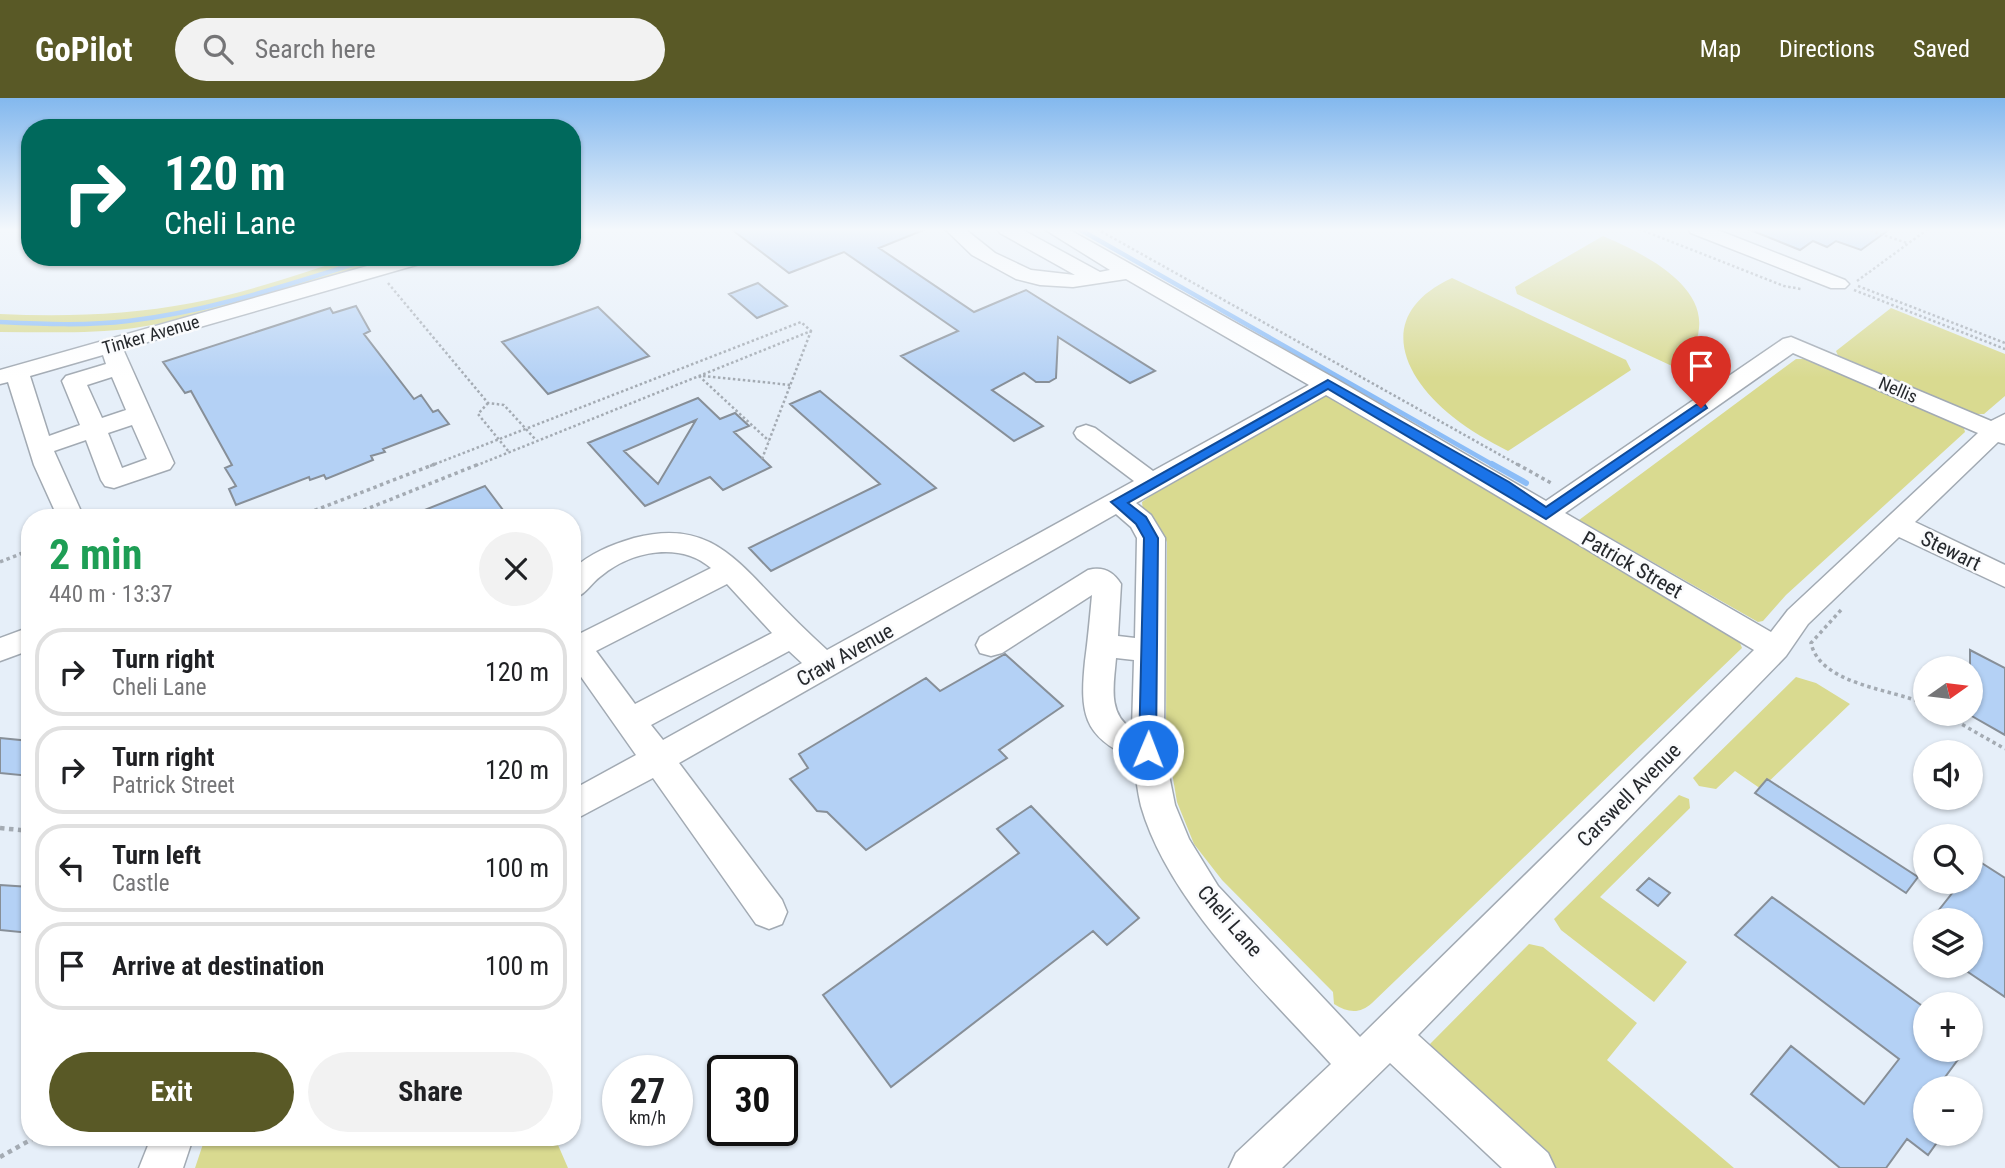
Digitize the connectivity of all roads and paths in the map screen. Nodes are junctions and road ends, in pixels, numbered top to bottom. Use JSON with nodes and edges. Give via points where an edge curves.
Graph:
{"nodes":[{"id":1,"x":354,"y":279,"type":"edge"},
{"id":2,"x":385,"y":279,"type":"edge"},
{"id":3,"x":1041,"y":279,"type":"edge"},
{"id":4,"x":1098,"y":279,"type":"edge"},
{"id":5,"x":1141,"y":279,"type":"edge"},
{"id":6,"x":1186,"y":279,"type":"edge"},
{"id":7,"x":1825,"y":279,"type":"edge"},
{"id":8,"x":1860,"y":279,"type":"edge"},
{"id":9,"x":1838,"y":284,"type":"joint"},
{"id":10,"x":811,"y":331,"type":"junction"},
{"id":11,"x":2005,"y":343,"type":"edge"},
{"id":12,"x":2005,"y":349,"type":"edge"},
{"id":13,"x":115,"y":357,"type":"junction"},
{"id":14,"x":8,"y":375,"type":"edge"},
{"id":15,"x":699,"y":376,"type":"junction"},
{"id":16,"x":1328,"y":384,"type":"junction"},
{"id":17,"x":791,"y":385,"type":"junction"},
{"id":18,"x":488,"y":403,"type":"junction"},
{"id":19,"x":140,"y":414,"type":"junction"},
{"id":20,"x":527,"y":428,"type":"junction"},
{"id":21,"x":94,"y":429,"type":"junction"},
{"id":22,"x":2002,"y":429,"type":"edge"},
{"id":23,"x":1086,"y":433,"type":"dead end"},
{"id":24,"x":499,"y":439,"type":"junction"},
{"id":25,"x":537,"y":441,"type":"junction"},
{"id":26,"x":769,"y":441,"type":"junction"},
{"id":27,"x":40,"y":447,"type":"junction"},
{"id":28,"x":509,"y":452,"type":"junction"},
{"id":29,"x":762,"y":459,"type":"dead end"},
{"id":30,"x":1153,"y":483,"type":"junction"},
{"id":31,"x":1550,"y":483,"type":"dead end"},
{"id":32,"x":1118,"y":502,"type":"junction"},
{"id":33,"x":66,"y":509,"type":"edge"},
{"id":34,"x":318,"y":509,"type":"edge"},
{"id":35,"x":366,"y":509,"type":"edge"},
{"id":36,"x":1546,"y":514,"type":"junction"},
{"id":37,"x":1898,"y":525,"type":"junction"},
{"id":38,"x":21,"y":554,"type":"edge"},
{"id":39,"x":0,"y":562,"type":"edge"},
{"id":40,"x":731,"y":570,"type":"junction"},
{"id":41,"x":581,"y":576,"type":"edge"},
{"id":42,"x":2005,"y":577,"type":"edge"},
{"id":43,"x":1847,"y":604,"type":"dead end"},
{"id":44,"x":791,"y":636,"type":"junction"},
{"id":45,"x":581,"y":641,"type":"edge"},
{"id":46,"x":21,"y":642,"type":"edge"},
{"id":47,"x":992,"y":645,"type":"dead end"},
{"id":48,"x":1102,"y":646,"type":"junction"},
{"id":49,"x":1775,"y":648,"type":"junction"},
{"id":50,"x":0,"y":650,"type":"edge"},
{"id":51,"x":1149,"y":650,"type":"junction"},
{"id":52,"x":581,"y":653,"type":"edge"},
{"id":53,"x":825,"y":666,"type":"junction"},
{"id":54,"x":1913,"y":697,"type":"edge"},
{"id":55,"x":631,"y":721,"type":"junction"},
{"id":56,"x":1966,"y":726,"type":"edge"},
{"id":57,"x":2005,"y":748,"type":"edge"},
{"id":58,"x":1148,"y":750,"type":"junction"},
{"id":59,"x":658,"y":759,"type":"junction"},
{"id":60,"x":581,"y":802,"type":"edge"},
{"id":61,"x":0,"y":828,"type":"edge"},
{"id":62,"x":21,"y":830,"type":"edge"},
{"id":63,"x":769,"y":912,"type":"dead end"},
{"id":64,"x":1390,"y":1036,"type":"junction"},
{"id":65,"x":1358,"y":1065,"type":"junction"},
{"id":66,"x":21,"y":1145,"type":"edge"},
{"id":67,"x":169,"y":1146,"type":"edge"},
{"id":68,"x":0,"y":1157,"type":"edge"},
{"id":69,"x":161,"y":1168,"type":"edge"},
{"id":70,"x":1251,"y":1168,"type":"edge"},
{"id":71,"x":1533,"y":1168,"type":"edge"}],
"edges":[{"from":1,"to":13,"type":"street","name":"Tinker Avenue"},
{"from":2,"to":18,"type":"path"},
{"from":3,"to":4,"type":"street"},
{"from":5,"to":16,"type":"street","name":"Patrick Street"},
{"from":6,"to":31,"type":"path"},
{"from":7,"to":9,"type":"street"},
{"from":8,"to":11,"type":"path","via":[[1853,284]]},
{"from":9,"to":12,"type":"path"},
{"from":10,"to":15,"type":"path"},
{"from":10,"to":17,"type":"path"},
{"from":10,"to":20,"type":"path","via":[[801,322]]},
{"from":13,"to":14,"type":"street","name":"Tinker Avenue"},
{"from":13,"to":19,"type":"street"},
{"from":13,"to":21,"type":"street","via":[[74,381]]},
{"from":14,"to":27,"type":"street"},
{"from":15,"to":17,"type":"path"},
{"from":15,"to":25,"type":"path"},
{"from":15,"to":26,"type":"path"},
{"from":16,"to":30,"type":"street"},
{"from":16,"to":36,"type":"street","name":"Patrick Street"},
{"from":17,"to":26,"type":"path"},
{"from":18,"to":20,"type":"path","via":[[504,405]]},
{"from":18,"to":24,"type":"path","via":[[478,414]]},
{"from":19,"to":21,"type":"street"},
{"from":19,"to":21,"type":"street","via":[[161,463],[114,480]]},
{"from":20,"to":24,"type":"path"},
{"from":20,"to":25,"type":"path"},
{"from":21,"to":27,"type":"street"},
{"from":22,"to":36,"type":"street","name":"Nellis","via":[[1791,344]]},
{"from":22,"to":37,"type":"street","name":"Carswell Avenue"},
{"from":23,"to":30,"type":"street"},
{"from":24,"to":28,"type":"path"},
{"from":24,"to":34,"type":"path"},
{"from":25,"to":28,"type":"path"},
{"from":26,"to":29,"type":"path"},
{"from":27,"to":33,"type":"street"},
{"from":28,"to":35,"type":"path"},
{"from":30,"to":32,"type":"street"},
{"from":32,"to":51,"type":"street","name":"Cheli Lane","via":[[1141,521],[1151,538]]},
{"from":32,"to":53,"type":"street","name":"Craw Avenue"},
{"from":36,"to":49,"type":"street","name":"Patrick Street"},
{"from":37,"to":42,"type":"street","name":"Stewart"},
{"from":37,"to":49,"type":"street","name":"Carswell Avenue","via":[[1798,617]]},
{"from":38,"to":39,"type":"path"},
{"from":40,"to":41,"type":"street","via":[[709,552],[659,543],[617,552]]},
{"from":40,"to":44,"type":"street"},
{"from":40,"to":45,"type":"street"},
{"from":43,"to":54,"type":"path","via":[[1811,643],[1817,659],[1858,684]]},
{"from":44,"to":53,"type":"street"},
{"from":44,"to":55,"type":"street"},
{"from":46,"to":50,"type":"street"},
{"from":47,"to":48,"type":"street","via":[[1098,577],[1107,584]]},
{"from":48,"to":51,"type":"street"},
{"from":48,"to":58,"type":"street","via":[[1098,710],[1103,726],[1123,742]]},
{"from":49,"to":64,"type":"street","name":"Carswell Avenue"},
{"from":51,"to":58,"type":"street","name":"Cheli Lane"},
{"from":52,"to":55,"type":"street"},
{"from":53,"to":59,"type":"street","name":"Craw Avenue"},
{"from":55,"to":59,"type":"street"},
{"from":56,"to":57,"type":"path"},
{"from":58,"to":65,"type":"street","name":"Cheli Lane","via":[[1158,805],[1174,846],[1205,897]]},
{"from":59,"to":60,"type":"street","name":"Craw Avenue"},
{"from":59,"to":63,"type":"street"},
{"from":61,"to":62,"type":"path"},
{"from":64,"to":65,"type":"street","name":"Carswell Avenue"},
{"from":64,"to":71,"type":"street"},
{"from":65,"to":70,"type":"street","name":"Carswell Avenue"},
{"from":66,"to":68,"type":"path"},
{"from":67,"to":69,"type":"street"}]}
